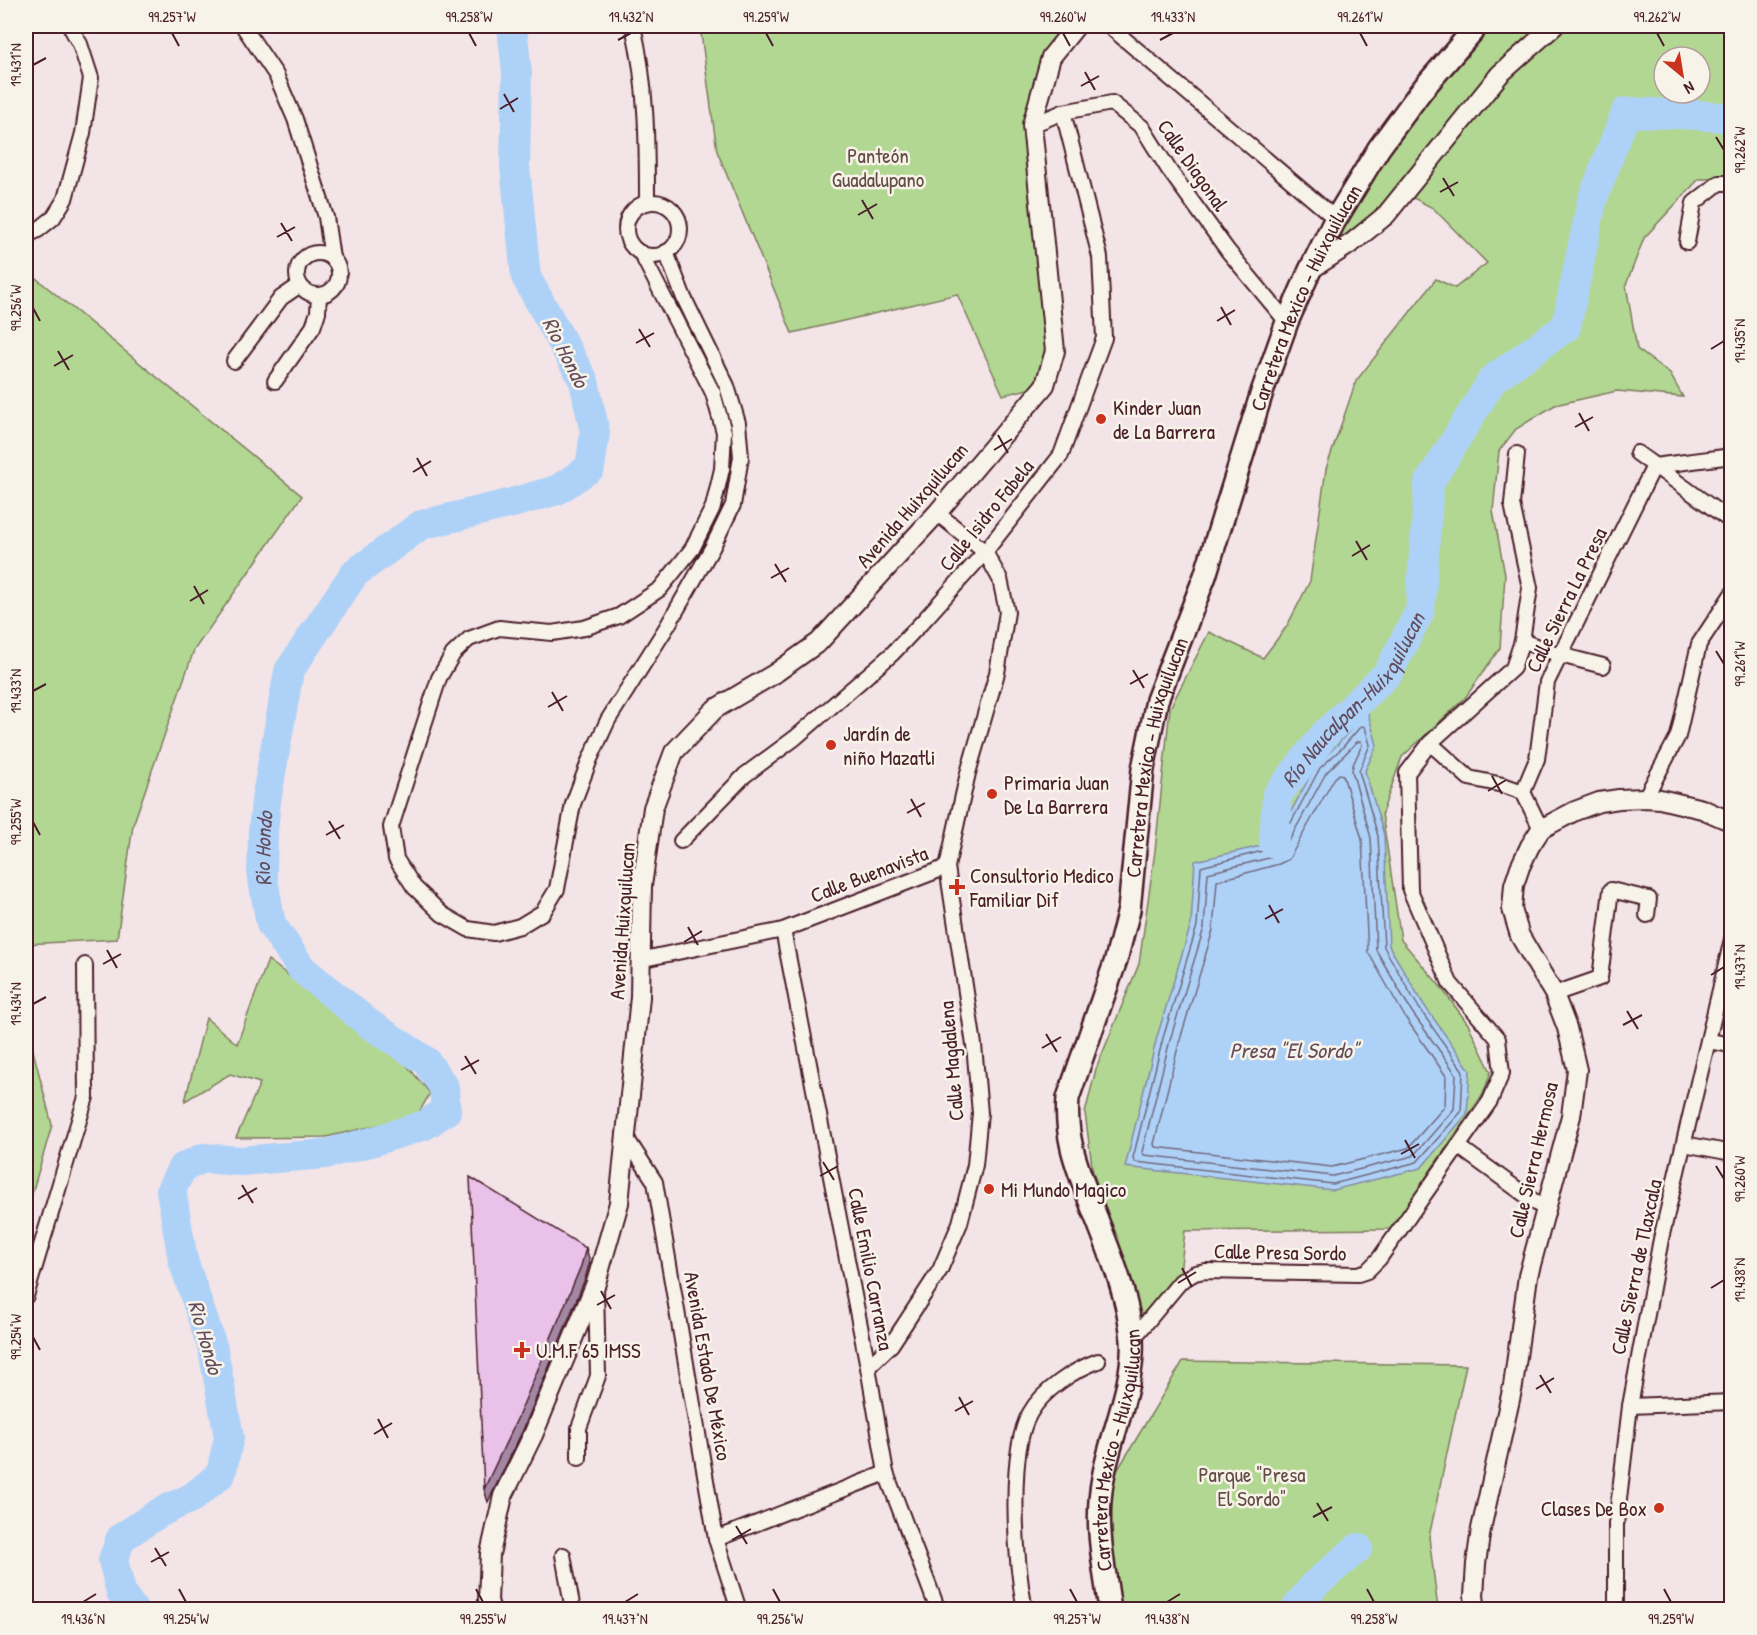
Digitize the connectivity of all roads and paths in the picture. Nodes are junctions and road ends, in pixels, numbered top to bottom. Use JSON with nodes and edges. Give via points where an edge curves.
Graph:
{"nodes":[{"id":1,"x":70,"y":26,"type":"edge"},
{"id":2,"x":243,"y":26,"type":"edge"},
{"id":3,"x":633,"y":26,"type":"edge"},
{"id":4,"x":1076,"y":26,"type":"edge"},
{"id":5,"x":1109,"y":26,"type":"edge"},
{"id":6,"x":1477,"y":26,"type":"edge"},
{"id":7,"x":1554,"y":26,"type":"edge"},
{"id":8,"x":1063,"y":112,"type":"junction"},
{"id":9,"x":1032,"y":125,"type":"junction"},
{"id":10,"x":1731,"y":183,"type":"edge"},
{"id":11,"x":647,"y":203,"type":"junction"},
{"id":12,"x":1336,"y":219,"type":"junction"},
{"id":13,"x":26,"y":236,"type":"edge"},
{"id":14,"x":1687,"y":242,"type":"dead end"},
{"id":15,"x":666,"y":252,"type":"junction"},
{"id":16,"x":641,"y":253,"type":"junction"},
{"id":17,"x":332,"y":258,"type":"junction"},
{"id":18,"x":1310,"y":270,"type":"junction"},
{"id":19,"x":300,"y":285,"type":"junction"},
{"id":20,"x":319,"y":296,"type":"junction"},
{"id":21,"x":1287,"y":322,"type":"junction"},
{"id":22,"x":234,"y":361,"type":"dead end"},
{"id":23,"x":275,"y":381,"type":"dead end"},
{"id":24,"x":1637,"y":453,"type":"dead end"},
{"id":25,"x":1517,"y":454,"type":"dead end"},
{"id":26,"x":1731,"y":456,"type":"edge"},
{"id":27,"x":1654,"y":466,"type":"junction"},
{"id":28,"x":938,"y":513,"type":"junction"},
{"id":29,"x":1731,"y":522,"type":"edge"},
{"id":30,"x":985,"y":552,"type":"junction"},
{"id":31,"x":1731,"y":594,"type":"edge"},
{"id":32,"x":1522,"y":641,"type":"junction"},
{"id":33,"x":1560,"y":655,"type":"junction"},
{"id":34,"x":1603,"y":666,"type":"dead end"},
{"id":35,"x":1430,"y":743,"type":"junction"},
{"id":36,"x":1523,"y":792,"type":"junction"},
{"id":37,"x":1645,"y":798,"type":"junction"},
{"id":38,"x":1731,"y":822,"type":"edge"},
{"id":39,"x":1541,"y":829,"type":"junction"},
{"id":40,"x":681,"y":841,"type":"dead end"},
{"id":41,"x":947,"y":867,"type":"junction"},
{"id":42,"x":1647,"y":915,"type":"dead end"},
{"id":43,"x":783,"y":930,"type":"junction"},
{"id":44,"x":1731,"y":939,"type":"edge"},
{"id":45,"x":639,"y":960,"type":"junction"},
{"id":46,"x":85,"y":965,"type":"dead end"},
{"id":47,"x":1554,"y":994,"type":"junction"},
{"id":48,"x":1708,"y":1041,"type":"junction"},
{"id":49,"x":1731,"y":1045,"type":"edge"},
{"id":50,"x":625,"y":1136,"type":"junction"},
{"id":51,"x":1684,"y":1144,"type":"junction"},
{"id":52,"x":1458,"y":1146,"type":"junction"},
{"id":53,"x":1731,"y":1154,"type":"edge"},
{"id":54,"x":1546,"y":1210,"type":"junction"},
{"id":55,"x":596,"y":1283,"type":"junction"},
{"id":56,"x":26,"y":1296,"type":"edge"},
{"id":57,"x":1132,"y":1340,"type":"junction"},
{"id":58,"x":1098,"y":1361,"type":"dead end"},
{"id":59,"x":868,"y":1367,"type":"junction"},
{"id":60,"x":1731,"y":1402,"type":"edge"},
{"id":61,"x":1630,"y":1406,"type":"junction"},
{"id":62,"x":579,"y":1458,"type":"dead end"},
{"id":63,"x":886,"y":1473,"type":"junction"},
{"id":64,"x":717,"y":1539,"type":"junction"},
{"id":65,"x":563,"y":1555,"type":"dead end"},
{"id":66,"x":491,"y":1610,"type":"edge"},
{"id":67,"x":573,"y":1610,"type":"edge"},
{"id":68,"x":739,"y":1610,"type":"edge"},
{"id":69,"x":938,"y":1610,"type":"edge"},
{"id":70,"x":1025,"y":1610,"type":"edge"},
{"id":71,"x":1110,"y":1610,"type":"edge"},
{"id":72,"x":1476,"y":1610,"type":"edge"},
{"id":73,"x":1616,"y":1610,"type":"edge"}],
"edges":[{"from":1,"to":13,"type":"street","via":[[81,44],[91,78],[83,133],[65,199],[53,218]]},
{"from":2,"to":17,"type":"street","via":[[276,75],[294,120],[326,217]]},
{"from":3,"to":11,"type":"street","via":[[647,117]]},
{"from":4,"to":9,"type":"street","name":"Avenida Huixquilucan","via":[[1051,57]]},
{"from":5,"to":12,"type":"street"},
{"from":6,"to":12,"type":"main road","name":"Carretera Mexico - Huixquilucan","via":[[1379,148]]},
{"from":7,"to":18,"type":"street","via":[[1500,74],[1386,215]]},
{"from":8,"to":9,"type":"street","name":"Calle Diagonal"},
{"from":8,"to":21,"type":"street","name":"Calle Diagonal","via":[[1112,103],[1142,127],[1228,251]]},
{"from":8,"to":30,"type":"street","name":"Calle Isidro Fabela","via":[[1100,257],[1104,338],[1061,455]]},
{"from":9,"to":28,"type":"street","name":"Avenida Huixquilucan","via":[[1055,351],[1045,385]]},
{"from":10,"to":14,"type":"street","via":[[1719,183],[1694,203]]},
{"from":11,"to":15,"type":"street","via":[[664,205],[676,216],[677,240]]},
{"from":11,"to":16,"type":"street","via":[[633,211],[626,226],[629,242]]},
{"from":12,"to":18,"type":"main road","name":"Carretera Mexico - Huixquilucan"},
{"from":15,"to":16,"type":"street","via":[[650,256]]},
{"from":15,"to":16,"type":"street","via":[[728,386],[738,423],[741,457],[733,505],[668,625],[603,729],[573,804],[557,889],[543,912],[520,926],[494,933],[468,929],[442,914],[414,887],[396,859],[391,827],[439,678],[453,654],[469,639],[499,628],[552,633],[584,628],[619,616],[660,589],[692,549],[713,507],[722,469],[724,432],[713,393]]},
{"from":17,"to":19,"type":"street","via":[[318,253],[304,258],[297,271]]},
{"from":17,"to":20,"type":"street","via":[[339,270],[337,285]]},
{"from":18,"to":21,"type":"main road","name":"Carretera Mexico - Huixquilucan"},
{"from":19,"to":20,"type":"street","via":[[311,295]]},
{"from":19,"to":22,"type":"street","via":[[281,298]]},
{"from":20,"to":23,"type":"street","via":[[313,327]]},
{"from":21,"to":57,"type":"main road","name":"Carretera Mexico - Huixquilucan","via":[[1205,576],[1157,700],[1143,769],[1129,910],[1116,960],[1068,1098],[1066,1116],[1073,1157],[1117,1274]]},
{"from":24,"to":27,"type":"street"},
{"from":25,"to":32,"type":"street","via":[[1512,504],[1530,588]]},
{"from":26,"to":27,"type":"street"},
{"from":27,"to":29,"type":"street"},
{"from":27,"to":33,"type":"street","name":"Calle Sierra La Presa"},
{"from":28,"to":30,"type":"street","name":"Calle Buenavista"},
{"from":28,"to":45,"type":"street","name":"Avenida Huixquilucan","via":[[819,642],[715,709],[674,752],[653,808],[642,886]]},
{"from":30,"to":40,"type":"street","name":"Calle Isidro Fabela","via":[[891,654],[795,738],[745,775]]},
{"from":30,"to":41,"type":"street","name":"Calle Buenavista","via":[[1000,579],[1007,612],[997,672],[968,773]]},
{"from":31,"to":37,"type":"street","via":[[1699,644],[1678,736]]},
{"from":32,"to":33,"type":"street"},
{"from":32,"to":35,"type":"street","via":[[1513,668]]},
{"from":33,"to":34,"type":"street"},
{"from":33,"to":36,"type":"street","name":"Calle Sierra La Presa","via":[[1547,682],[1537,759]]},
{"from":35,"to":36,"type":"street","via":[[1469,778]]},
{"from":35,"to":52,"type":"street","via":[[1407,773],[1410,890],[1450,983],[1498,1039],[1503,1073],[1490,1101]]},
{"from":36,"to":39,"type":"street"},
{"from":37,"to":38,"type":"street","via":[[1679,802]]},
{"from":37,"to":39,"type":"street","via":[[1599,802]]},
{"from":39,"to":47,"type":"street","name":"Calle Sierra Hermosa","via":[[1520,867],[1512,909],[1520,936]]},
{"from":41,"to":43,"type":"street","name":"Calle Buenavista"},
{"from":41,"to":59,"type":"street","name":"Calle Magdalena","via":[[974,1045],[980,1113],[975,1165],[960,1223],[940,1270],[891,1346]]},
{"from":42,"to":47,"type":"street","via":[[1649,898],[1611,890],[1600,978]]},
{"from":43,"to":45,"type":"street","name":"Calle Buenavista"},
{"from":43,"to":59,"type":"street","name":"Calle Emilio Carranza"},
{"from":44,"to":48,"type":"street","name":"Calle Sierra de Tlaxcala"},
{"from":45,"to":50,"type":"street","name":"Avenida Huixquilucan","via":[[640,997]]},
{"from":46,"to":56,"type":"street","via":[[86,1097]]},
{"from":47,"to":54,"type":"street","name":"Calle Sierra Hermosa","via":[[1567,1028],[1576,1070],[1571,1116]]},
{"from":48,"to":49,"type":"street"},
{"from":48,"to":51,"type":"street","name":"Calle Sierra de Tlaxcala"},
{"from":50,"to":55,"type":"street","name":"Avenida Huixquilucan","via":[[619,1203]]},
{"from":50,"to":64,"type":"street","name":"Avenida Estado De México","via":[[655,1182]]},
{"from":51,"to":53,"type":"street"},
{"from":51,"to":61,"type":"street","name":"Calle Sierra de Tlaxcala","via":[[1661,1239]]},
{"from":52,"to":54,"type":"street"},
{"from":52,"to":57,"type":"street","name":"Calle Presa Sordo","via":[[1367,1271],[1196,1273],[1181,1281]]},
{"from":54,"to":72,"type":"street","name":"Calle Sierra Hermosa","via":[[1528,1276],[1513,1386],[1481,1529]]},
{"from":55,"to":62,"type":"street","via":[[598,1376],[579,1428]]},
{"from":55,"to":66,"type":"street","name":"Avenida Huixquilucan","via":[[533,1435],[503,1496],[490,1554]]},
{"from":57,"to":71,"type":"main road","name":"Carretera Mexico - Huixquilucan","via":[[1126,1389],[1110,1444],[1099,1504],[1098,1528]]},
{"from":58,"to":70,"type":"street","via":[[1079,1368],[1051,1389],[1030,1413],[1020,1438],[1017,1520]]},
{"from":59,"to":63,"type":"street","name":"Calle Emilio Carranza"},
{"from":60,"to":61,"type":"street"},
{"from":61,"to":73,"type":"street","name":"Calle Sierra de Tlaxcala","via":[[1616,1524]]},
{"from":63,"to":64,"type":"street"},
{"from":63,"to":69,"type":"street","name":"Calle Emilio Carranza"},
{"from":64,"to":68,"type":"street","name":"Avenida Estado De México"},
{"from":65,"to":67,"type":"street"}]}
